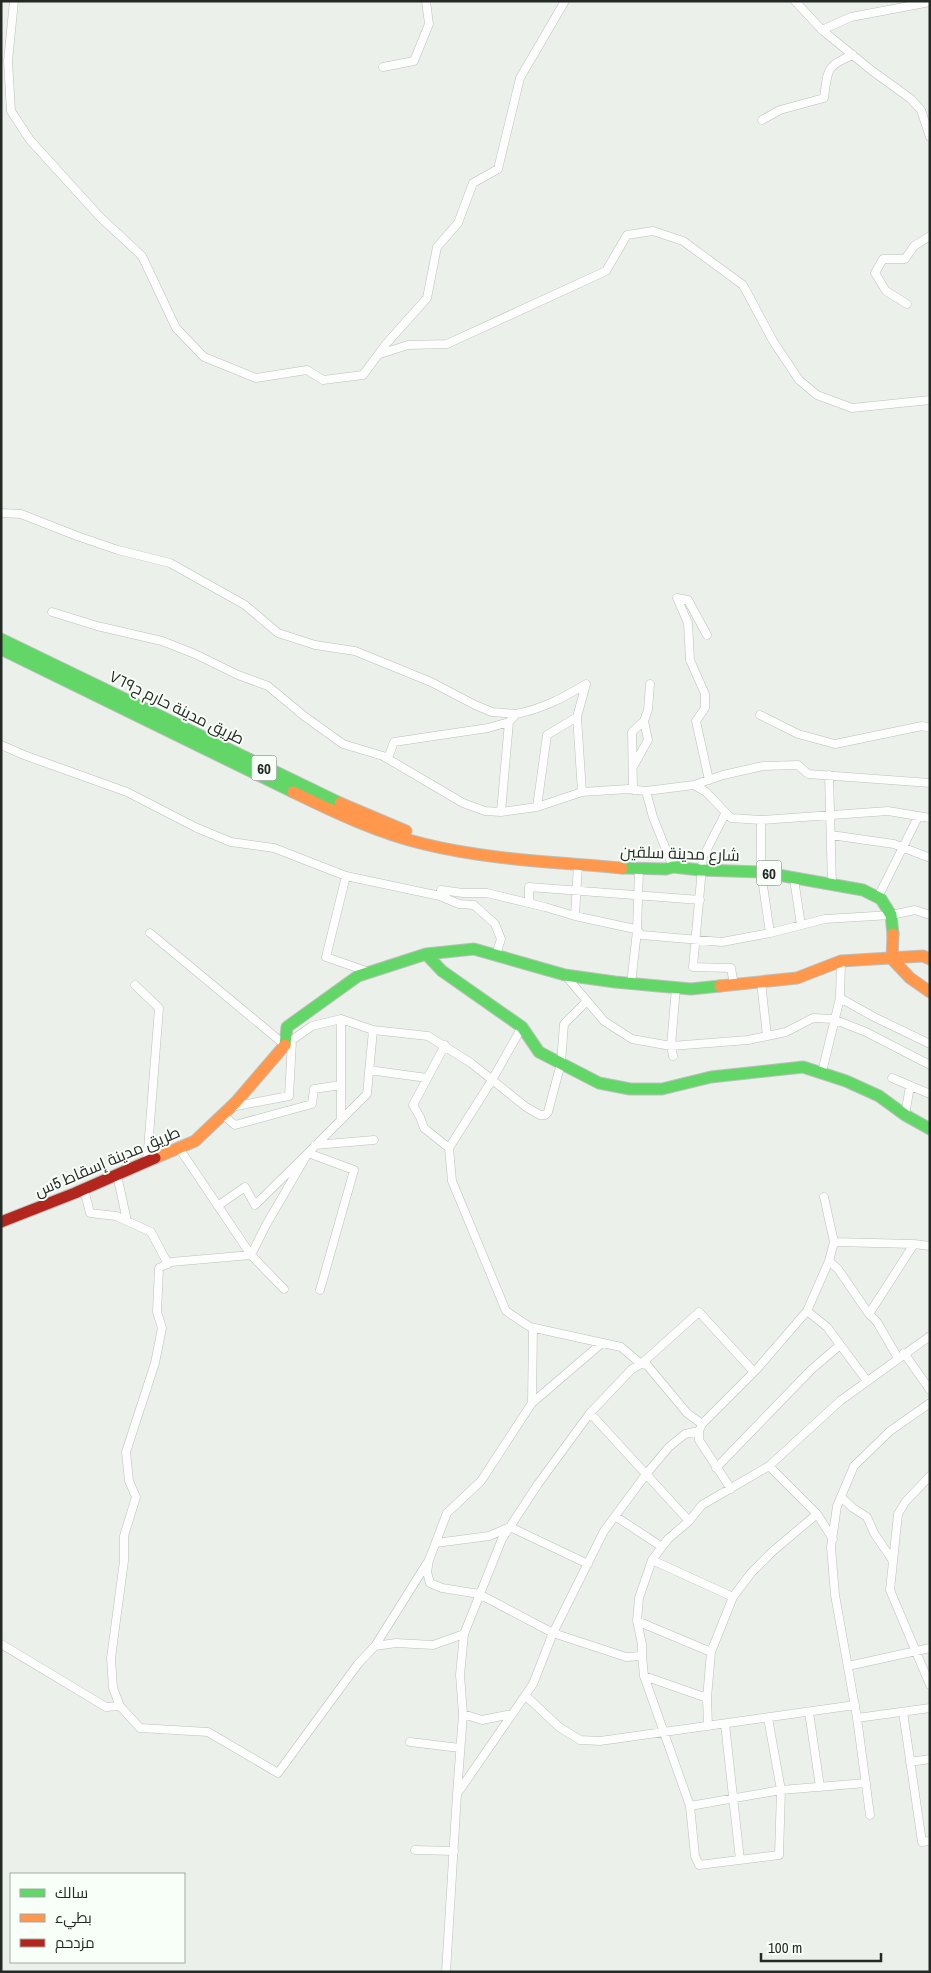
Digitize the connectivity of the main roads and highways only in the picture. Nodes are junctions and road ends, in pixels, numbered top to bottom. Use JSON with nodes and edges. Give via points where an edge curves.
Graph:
{"nodes":[{"id":1,"x":1,"y":639,"type":"edge"},
{"id":2,"x":1,"y":649,"type":"edge"},
{"id":3,"x":540,"y":862,"type":"junction"},
{"id":4,"x":426,"y":954,"type":"junction"},
{"id":5,"x":892,"y":959,"type":"junction"},
{"id":6,"x":930,"y":959,"type":"edge"},
{"id":7,"x":930,"y":992,"type":"edge"},
{"id":8,"x":930,"y":1129,"type":"edge"},
{"id":9,"x":1,"y":1222,"type":"edge"}],
"edges":[{"from":1,"to":3,"type":"main road","name":"طريق مدينة حارم ح٧٦٩","number":"60","via":[[320,795],[393,826],[467,848]]},
{"from":2,"to":3,"type":"main road","number":"60","via":[[369,827],[469,854]]},
{"from":3,"to":5,"type":"main road","name":"شارع مدينة سلقين","number":"60","via":[[761,872],[863,890],[881,899],[891,916],[894,924]]},
{"from":4,"to":5,"type":"main road","name":"طريق مدينة إسقاط 5س","via":[[474,949],[566,975],[691,989],[797,978],[841,960]]},
{"from":4,"to":8,"type":"main road","via":[[442,971],[522,1027],[539,1052],[599,1083],[630,1089],[662,1089],[711,1077],[803,1067],[879,1096]]},
{"from":4,"to":9,"type":"main road","name":"طريق مدينة إسقاط 5س","via":[[358,976],[287,1027],[288,1043],[227,1111],[195,1141]]},
{"from":5,"to":6,"type":"main road","name":"طريق مدينة إسقاط 5س","via":[[923,956]]},
{"from":5,"to":7,"type":"main road","via":[[910,978]]}]}
